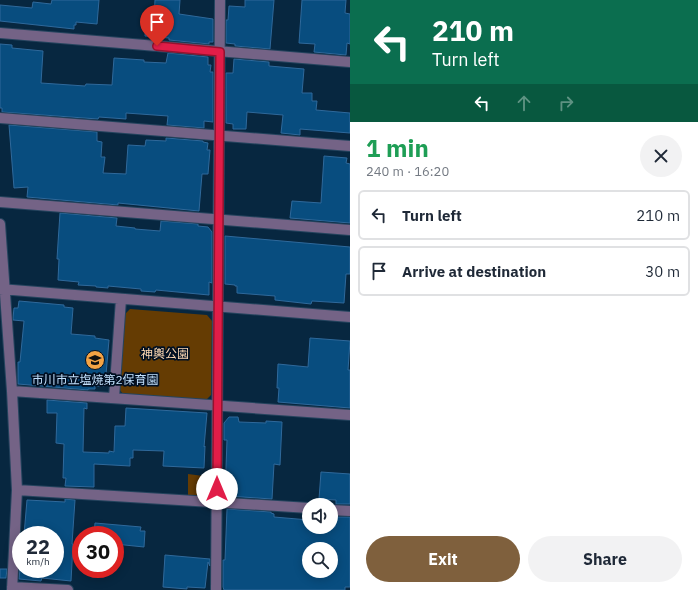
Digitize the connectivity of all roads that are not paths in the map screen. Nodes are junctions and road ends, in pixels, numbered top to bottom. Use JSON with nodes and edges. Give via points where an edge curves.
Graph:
{"nodes":[{"id":1,"x":220,"y":0,"type":"edge"},
{"id":2,"x":0,"y":33,"type":"edge"},
{"id":3,"x":220,"y":52,"type":"junction"},
{"id":4,"x":350,"y":62,"type":"edge"},
{"id":5,"x":0,"y":118,"type":"edge"},
{"id":6,"x":219,"y":135,"type":"junction"},
{"id":7,"x":350,"y":146,"type":"edge"},
{"id":8,"x":0,"y":202,"type":"edge"},
{"id":9,"x":218,"y":219,"type":"junction"},
{"id":10,"x":0,"y":224,"type":"edge"},
{"id":11,"x":350,"y":230,"type":"edge"},
{"id":12,"x":3,"y":289,"type":"edge"},
{"id":13,"x":121,"y":299,"type":"junction"},
{"id":14,"x":218,"y":306,"type":"junction"},
{"id":15,"x":350,"y":317,"type":"edge"},
{"id":16,"x":12,"y":391,"type":"junction"},
{"id":17,"x":114,"y":398,"type":"junction"},
{"id":18,"x":217,"y":406,"type":"junction"},
{"id":19,"x":350,"y":415,"type":"edge"},
{"id":20,"x":17,"y":490,"type":"junction"},
{"id":21,"x":217,"y":502,"type":"junction"},
{"id":22,"x":302,"y":508,"type":"edge"},
{"id":23,"x":338,"y":510,"type":"edge"},
{"id":24,"x":350,"y":511,"type":"edge"},
{"id":25,"x":12,"y":588,"type":"edge"},
{"id":26,"x":68,"y":590,"type":"edge"},
{"id":27,"x":216,"y":590,"type":"edge"}],
"edges":[{"from":1,"to":3,"type":"street"},
{"from":2,"to":3,"type":"street"},
{"from":3,"to":4,"type":"street"},
{"from":3,"to":6,"type":"street"},
{"from":5,"to":6,"type":"street"},
{"from":6,"to":7,"type":"street"},
{"from":6,"to":9,"type":"street"},
{"from":8,"to":9,"type":"street"},
{"from":9,"to":11,"type":"street"},
{"from":9,"to":14,"type":"street"},
{"from":10,"to":12,"type":"street"},
{"from":12,"to":13,"type":"street"},
{"from":12,"to":16,"type":"street"},
{"from":13,"to":14,"type":"street"},
{"from":13,"to":17,"type":"street"},
{"from":14,"to":15,"type":"street"},
{"from":14,"to":18,"type":"street"},
{"from":16,"to":17,"type":"street"},
{"from":16,"to":20,"type":"street"},
{"from":17,"to":18,"type":"street"},
{"from":18,"to":19,"type":"street"},
{"from":18,"to":21,"type":"street"},
{"from":20,"to":21,"type":"street"},
{"from":20,"to":25,"type":"street"},
{"from":21,"to":22,"type":"street"},
{"from":21,"to":27,"type":"street"},
{"from":23,"to":24,"type":"street"},
{"from":25,"to":26,"type":"street"}]}
